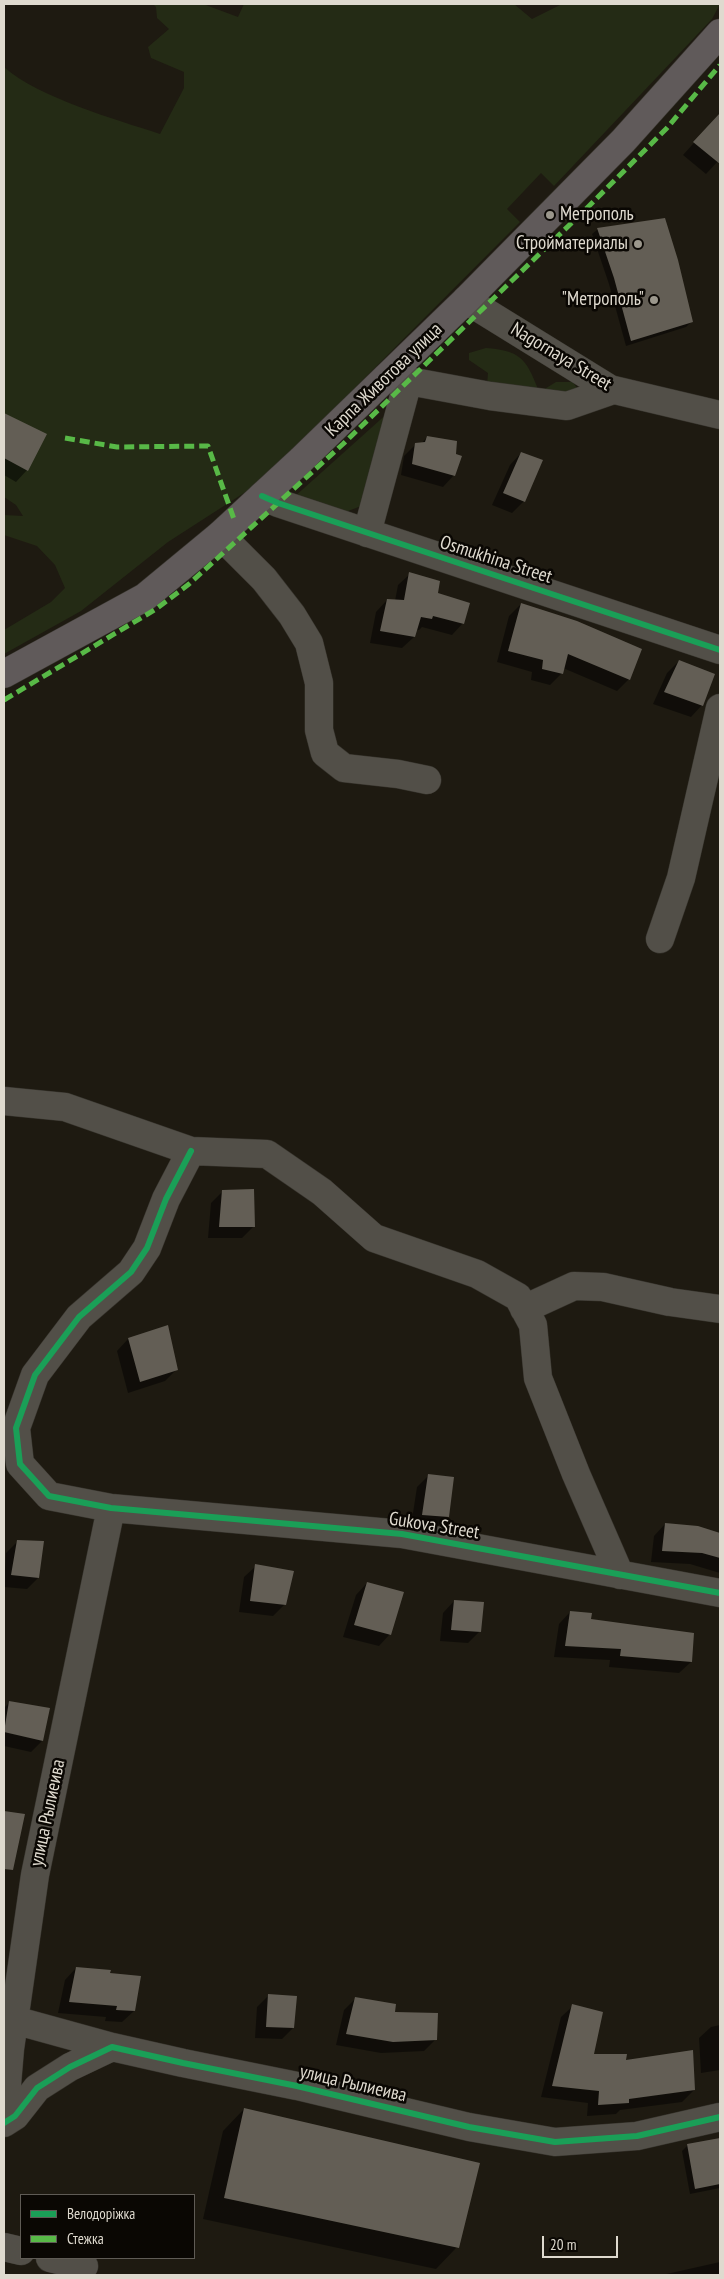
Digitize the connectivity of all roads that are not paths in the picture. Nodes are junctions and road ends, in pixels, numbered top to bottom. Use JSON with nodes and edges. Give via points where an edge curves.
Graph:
{"nodes":[{"id":1,"x":717,"y":34,"type":"edge"},
{"id":2,"x":466,"y":300,"type":"junction"},
{"id":3,"x":397,"y":379,"type":"junction"},
{"id":4,"x":613,"y":390,"type":"junction"},
{"id":5,"x":720,"y":415,"type":"edge"},
{"id":6,"x":262,"y":496,"type":"junction"},
{"id":7,"x":367,"y":533,"type":"junction"},
{"id":8,"x":220,"y":535,"type":"junction"},
{"id":9,"x":720,"y":650,"type":"edge"},
{"id":10,"x":4,"y":674,"type":"edge"},
{"id":11,"x":720,"y":708,"type":"edge"},
{"id":12,"x":427,"y":780,"type":"dead end"},
{"id":13,"x":660,"y":939,"type":"dead end"},
{"id":14,"x":4,"y":1101,"type":"edge"},
{"id":15,"x":191,"y":1151,"type":"junction"},
{"id":16,"x":524,"y":1309,"type":"junction"},
{"id":17,"x":720,"y":1309,"type":"edge"},
{"id":18,"x":14,"y":1404,"type":"edge"},
{"id":19,"x":110,"y":1508,"type":"junction"},
{"id":20,"x":620,"y":1575,"type":"junction"},
{"id":21,"x":720,"y":1593,"type":"edge"},
{"id":22,"x":14,"y":2020,"type":"junction"},
{"id":23,"x":112,"y":2047,"type":"junction"},
{"id":24,"x":720,"y":2117,"type":"edge"},
{"id":25,"x":4,"y":2122,"type":"edge"},
{"id":26,"x":4,"y":2247,"type":"edge"},
{"id":27,"x":20,"y":2251,"type":"edge"},
{"id":28,"x":54,"y":2259,"type":"edge"},
{"id":29,"x":84,"y":2266,"type":"dead end"}],
"edges":[{"from":1,"to":2,"type":"main road","name":"Карпа Животова улица","via":[[623,141]]},
{"from":2,"to":3,"type":"main road","name":"Карпа Животова улица"},
{"from":2,"to":4,"type":"street","name":"Nagornaya Street"},
{"from":3,"to":4,"type":"street","via":[[567,406]]},
{"from":3,"to":6,"type":"main road","name":"Карпа Животова улица"},
{"from":3,"to":7,"type":"street"},
{"from":4,"to":5,"type":"street","name":"Nagornaya Street"},
{"from":6,"to":7,"type":"street","name":"Osmukhina Street"},
{"from":6,"to":8,"type":"main road","name":"Карпа Животова улица"},
{"from":7,"to":9,"type":"street","name":"Osmukhina Street"},
{"from":8,"to":10,"type":"main road","name":"Карпа Животова улица","via":[[145,598]]},
{"from":8,"to":12,"type":"street","via":[[264,579],[309,643],[320,683],[319,730],[325,753],[344,768]]},
{"from":11,"to":13,"type":"street","via":[[681,878]]},
{"from":14,"to":15,"type":"street","via":[[65,1107]]},
{"from":15,"to":16,"type":"street","via":[[267,1154],[322,1192],[374,1238],[477,1274],[518,1298]]},
{"from":15,"to":18,"type":"street","name":"Gukova Street","via":[[166,1199],[147,1248],[131,1272],[79,1317]]},
{"from":16,"to":17,"type":"street","via":[[574,1286],[603,1287]]},
{"from":16,"to":20,"type":"street","via":[[533,1325],[538,1378]]},
{"from":18,"to":19,"type":"street","name":"Gukova Street","via":[[20,1464],[50,1496]]},
{"from":19,"to":20,"type":"street","name":"Gukova Street","via":[[402,1534]]},
{"from":19,"to":22,"type":"street","name":"улица Рылиеива","via":[[35,1875]]},
{"from":20,"to":21,"type":"street","name":"Gukova Street"},
{"from":22,"to":23,"type":"street"},
{"from":22,"to":25,"type":"street","name":"улица Рылиеива"},
{"from":23,"to":24,"type":"street","name":"улица Рылиеива","via":[[469,2127],[555,2142],[636,2136]]},
{"from":23,"to":25,"type":"street","name":"улица Рылиеива","via":[[70,2067],[38,2088],[15,2116]]},
{"from":26,"to":27,"type":"street"},
{"from":28,"to":29,"type":"street"}]}
